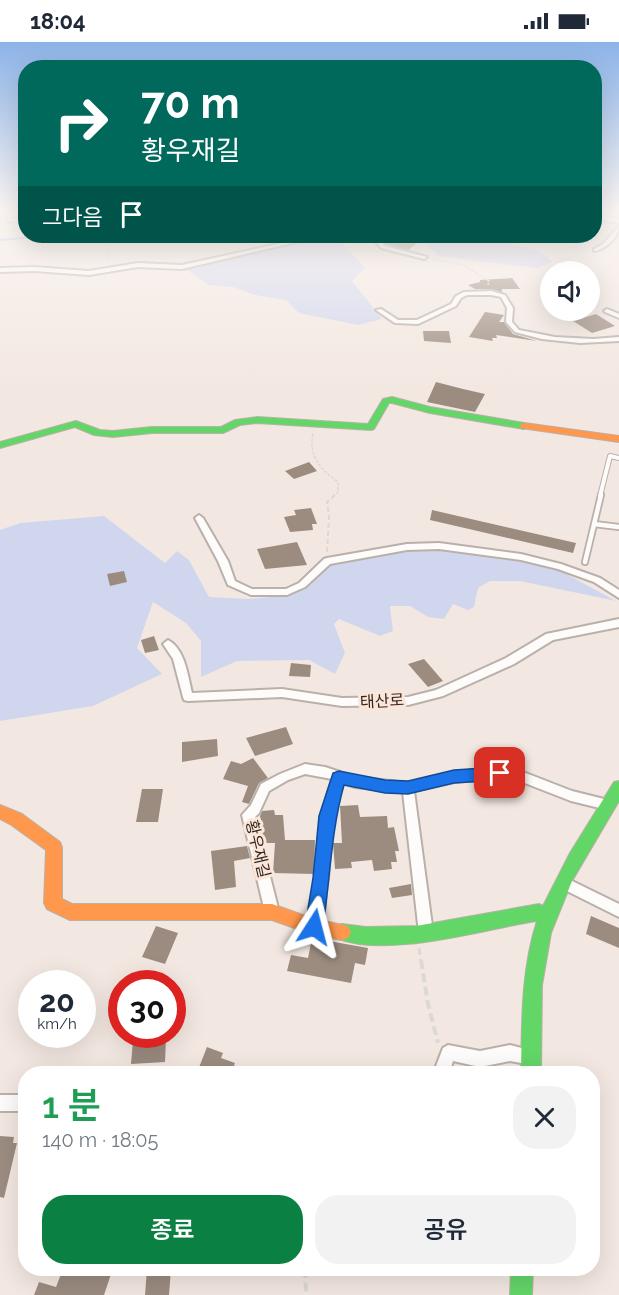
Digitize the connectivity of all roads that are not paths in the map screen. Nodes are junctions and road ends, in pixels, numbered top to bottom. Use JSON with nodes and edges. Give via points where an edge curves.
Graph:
{"nodes":[{"id":1,"x":54,"y":270,"type":"edge"},
{"id":2,"x":107,"y":270,"type":"edge"},
{"id":3,"x":379,"y":310,"type":"dead end"},
{"id":4,"x":607,"y":311,"type":"dead end"},
{"id":5,"x":619,"y":316,"type":"edge"},
{"id":6,"x":619,"y":339,"type":"edge"},
{"id":7,"x":619,"y":439,"type":"edge"},
{"id":8,"x":0,"y":445,"type":"edge"},
{"id":9,"x":619,"y":458,"type":"edge"},
{"id":10,"x":199,"y":518,"type":"dead end"},
{"id":11,"x":594,"y":524,"type":"junction"},
{"id":12,"x":619,"y":527,"type":"edge"},
{"id":13,"x":585,"y":562,"type":"dead end"},
{"id":14,"x":619,"y":595,"type":"edge"},
{"id":15,"x":619,"y":623,"type":"edge"},
{"id":16,"x":168,"y":644,"type":"dead end"},
{"id":17,"x":339,"y":777,"type":"junction"},
{"id":18,"x":619,"y":787,"type":"edge"},
{"id":19,"x":408,"y":788,"type":"junction"},
{"id":20,"x":608,"y":805,"type":"junction"},
{"id":21,"x":0,"y":812,"type":"edge"},
{"id":22,"x":564,"y":883,"type":"junction"},
{"id":23,"x":619,"y":911,"type":"edge"},
{"id":24,"x":272,"y":912,"type":"junction"},
{"id":25,"x":548,"y":917,"type":"junction"},
{"id":26,"x":314,"y":927,"type":"junction"},
{"id":27,"x":422,"y":933,"type":"junction"},
{"id":28,"x":532,"y":1057,"type":"junction"},
{"id":29,"x":444,"y":1066,"type":"edge"},
{"id":30,"x":531,"y":1066,"type":"edge"},
{"id":31,"x":0,"y":1102,"type":"edge"},
{"id":32,"x":18,"y":1103,"type":"edge"},
{"id":33,"x":521,"y":1276,"type":"edge"},
{"id":34,"x":520,"y":1295,"type":"edge"}],
"edges":[{"from":1,"to":2,"type":"street"},
{"from":3,"to":6,"type":"street","via":[[397,322],[418,322],[454,305],[466,293],[490,293],[503,296],[510,308],[509,322],[517,331],[568,341]]},
{"from":4,"to":5,"type":"street"},
{"from":7,"to":8,"type":"street","via":[[442,412],[395,398],[386,400],[371,427],[257,420],[238,422],[223,430],[113,434],[76,424]]},
{"from":9,"to":11,"type":"lane","via":[[610,456]]},
{"from":10,"to":14,"type":"street","via":[[231,583],[251,592],[287,592],[302,585],[327,561],[407,547],[440,546],[521,557],[561,567],[597,580]]},
{"from":11,"to":12,"type":"lane"},
{"from":11,"to":13,"type":"lane"},
{"from":15,"to":16,"type":"street","name":"태산로","via":[[550,638],[439,693],[408,701],[342,702],[282,693],[188,697],[178,658]]},
{"from":17,"to":19,"type":"street","name":"황우재길"},
{"from":17,"to":24,"type":"street","name":"황우재길","via":[[305,769],[284,777],[266,788],[248,815]]},
{"from":17,"to":26,"type":"street","via":[[327,816]]},
{"from":18,"to":20,"type":"street"},
{"from":19,"to":20,"type":"street","name":"황우재길","via":[[454,777],[500,773],[518,775],[571,796]]},
{"from":19,"to":27,"type":"street"},
{"from":20,"to":22,"type":"street"},
{"from":21,"to":24,"type":"street","via":[[54,847],[53,903],[70,912]]},
{"from":22,"to":23,"type":"street"},
{"from":22,"to":25,"type":"street"},
{"from":24,"to":26,"type":"street"},
{"from":25,"to":27,"type":"street","via":[[539,912]]},
{"from":25,"to":28,"type":"street","via":[[535,970]]},
{"from":26,"to":27,"type":"street","via":[[357,935]]},
{"from":28,"to":29,"type":"street","via":[[510,1053],[480,1059],[448,1053]]},
{"from":28,"to":30,"type":"street"},
{"from":31,"to":32,"type":"street"},
{"from":33,"to":34,"type":"street"}]}
